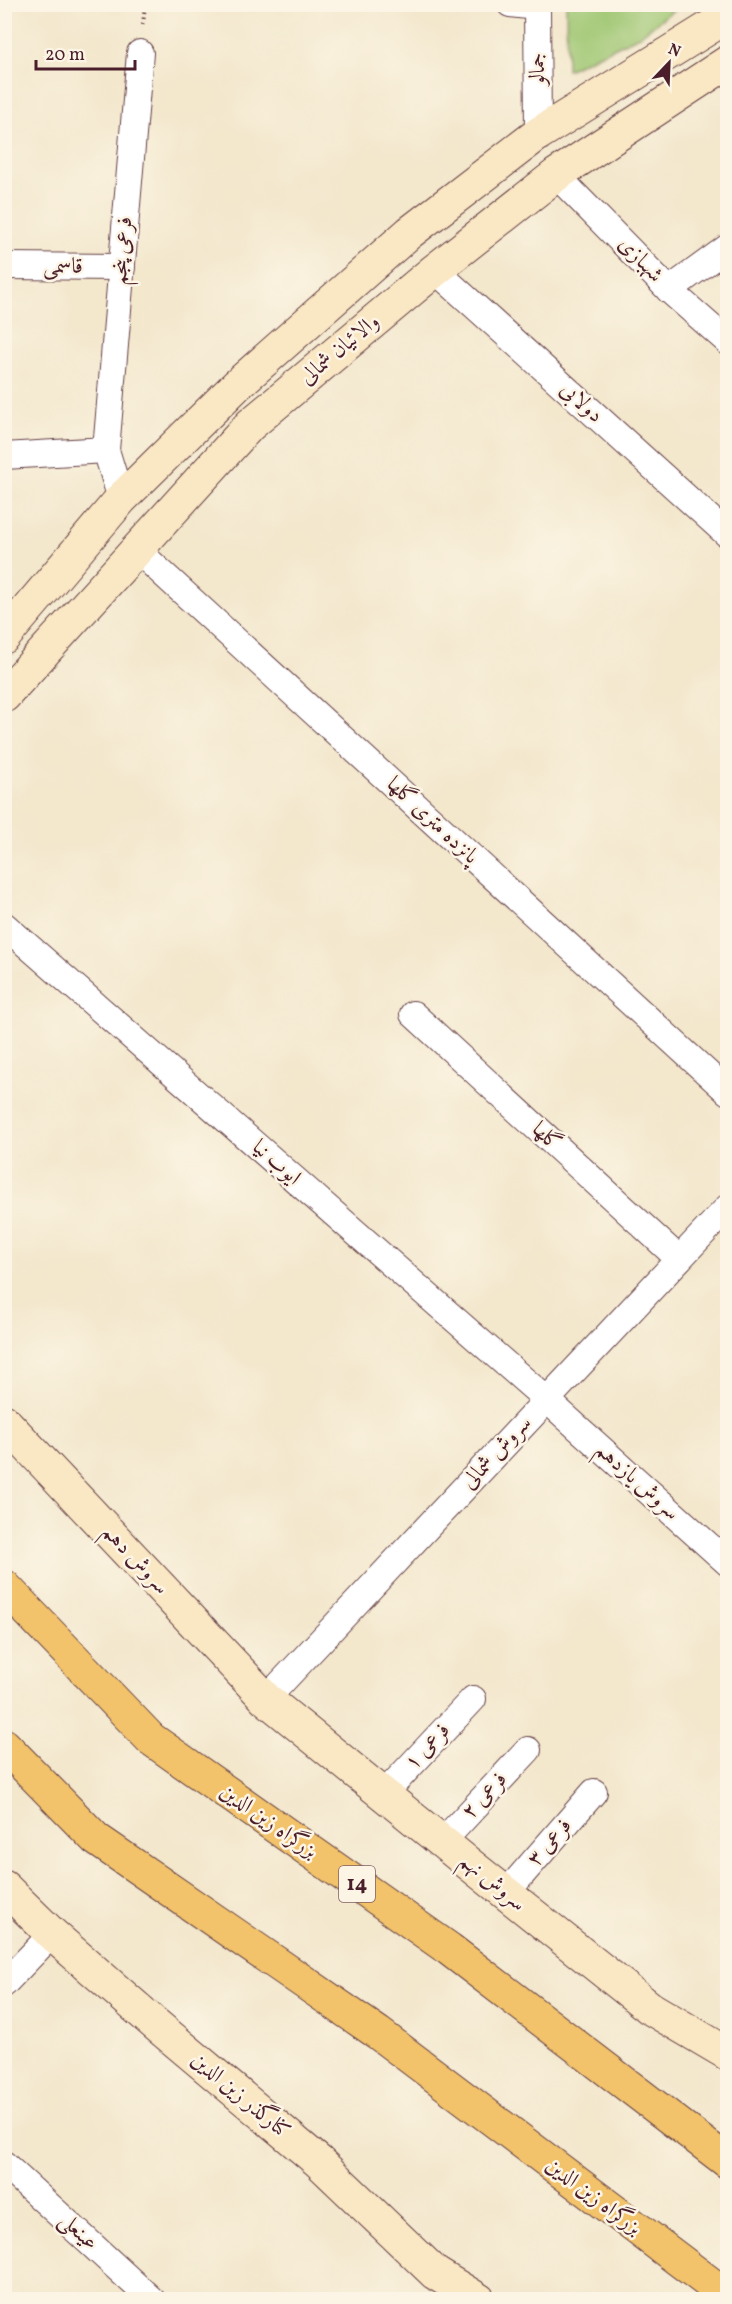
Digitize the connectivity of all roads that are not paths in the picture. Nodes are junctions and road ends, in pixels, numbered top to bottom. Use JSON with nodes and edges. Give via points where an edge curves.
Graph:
{"nodes":[{"id":1,"x":510,"y":4,"type":"edge"},
{"id":2,"x":537,"y":6,"type":"edge"},
{"id":3,"x":728,"y":16,"type":"edge"},
{"id":4,"x":140,"y":53,"type":"dead end"},
{"id":5,"x":728,"y":62,"type":"edge"},
{"id":6,"x":538,"y":134,"type":"junction"},
{"id":7,"x":556,"y":175,"type":"junction"},
{"id":8,"x":728,"y":247,"type":"edge"},
{"id":9,"x":4,"y":266,"type":"edge"},
{"id":10,"x":122,"y":267,"type":"junction"},
{"id":11,"x":435,"y":270,"type":"junction"},
{"id":12,"x":669,"y":290,"type":"junction"},
{"id":13,"x":728,"y":342,"type":"edge"},
{"id":14,"x":106,"y":450,"type":"junction"},
{"id":15,"x":4,"y":456,"type":"edge"},
{"id":16,"x":121,"y":499,"type":"junction"},
{"id":17,"x":728,"y":535,"type":"edge"},
{"id":18,"x":136,"y":549,"type":"junction"},
{"id":19,"x":4,"y":637,"type":"edge"},
{"id":20,"x":4,"y":696,"type":"edge"},
{"id":21,"x":4,"y":925,"type":"edge"},
{"id":22,"x":413,"y":1014,"type":"dead end"},
{"id":23,"x":728,"y":1092,"type":"edge"},
{"id":24,"x":728,"y":1207,"type":"edge"},
{"id":25,"x":679,"y":1259,"type":"junction"},
{"id":26,"x":547,"y":1400,"type":"junction"},
{"id":27,"x":4,"y":1421,"type":"edge"},
{"id":28,"x":728,"y":1563,"type":"edge"},
{"id":29,"x":4,"y":1586,"type":"edge"},
{"id":30,"x":266,"y":1699,"type":"junction"},
{"id":31,"x":473,"y":1699,"type":"dead end"},
{"id":32,"x":4,"y":1745,"type":"edge"},
{"id":33,"x":528,"y":1750,"type":"dead end"},
{"id":34,"x":594,"y":1792,"type":"dead end"},
{"id":35,"x":384,"y":1794,"type":"junction"},
{"id":36,"x":442,"y":1842,"type":"junction"},
{"id":37,"x":4,"y":1887,"type":"edge"},
{"id":38,"x":506,"y":1893,"type":"junction"},
{"id":39,"x":52,"y":1934,"type":"junction"},
{"id":40,"x":4,"y":1984,"type":"edge"},
{"id":41,"x":728,"y":2054,"type":"edge"},
{"id":42,"x":728,"y":2162,"type":"edge"},
{"id":43,"x":4,"y":2164,"type":"edge"},
{"id":44,"x":728,"y":2297,"type":"edge"},
{"id":45,"x":152,"y":2300,"type":"edge"},
{"id":46,"x":479,"y":2300,"type":"edge"}],
"edges":[{"from":1,"to":2,"type":"street"},
{"from":2,"to":6,"type":"street","name":"جمالو"},
{"from":3,"to":6,"type":"main road","name":"والائیان شمالی"},
{"from":4,"to":10,"type":"street","name":"فرعی پنجم"},
{"from":5,"to":7,"type":"main road","name":"والائیان شمالی"},
{"from":6,"to":7,"type":"main road"},
{"from":6,"to":16,"type":"main road","name":"والائیان شمالی","via":[[409,233],[238,384]]},
{"from":7,"to":11,"type":"main road","name":"والائیان شمالی"},
{"from":7,"to":12,"type":"street","name":"شهبازی"},
{"from":8,"to":12,"type":"street"},
{"from":9,"to":10,"type":"street","name":"قاسمی"},
{"from":10,"to":14,"type":"street","name":"فرعی پنجم"},
{"from":11,"to":17,"type":"street","name":"دولابی"},
{"from":11,"to":18,"type":"main road","name":"والائیان شمالی","via":[[250,425]]},
{"from":12,"to":13,"type":"street","name":"شهبازی"},
{"from":14,"to":15,"type":"street"},
{"from":14,"to":16,"type":"street"},
{"from":16,"to":19,"type":"main road","name":"والائیان شمالی"},
{"from":18,"to":20,"type":"main road","name":"والائیان شمالی"},
{"from":18,"to":23,"type":"street","name":"پانزده متری گلها"},
{"from":21,"to":26,"type":"street","name":"ایوب نیا"},
{"from":22,"to":25,"type":"street","name":"گلها"},
{"from":24,"to":25,"type":"street","name":"سروش شمالی"},
{"from":25,"to":26,"type":"street","name":"سروش شمالی"},
{"from":26,"to":28,"type":"street","name":"سروش یازدهم"},
{"from":26,"to":30,"type":"street","name":"سروش شمالی"},
{"from":27,"to":30,"type":"main road","name":"سروش دهم"},
{"from":29,"to":42,"type":"highway","name":"بزرگراه زین الدین","number":"14","via":[[151,1739],[448,1948]]},
{"from":30,"to":35,"type":"main road","name":"سروش نهم"},
{"from":31,"to":35,"type":"street","name":"فرعی ۱"},
{"from":32,"to":44,"type":"highway","name":"بزرگراه زین الدین","via":[[96,1839],[378,2033]]},
{"from":33,"to":36,"type":"street","name":"فرعی ۲"},
{"from":34,"to":38,"type":"street","name":"فرعی ۳"},
{"from":35,"to":36,"type":"main road","name":"سروش نهم"},
{"from":36,"to":38,"type":"main road","name":"سروش نهم"},
{"from":37,"to":39,"type":"main road","name":"کنارگذر زین الدین"},
{"from":38,"to":41,"type":"main road","name":"سروش نهم","via":[[650,2008]]},
{"from":39,"to":40,"type":"street"},
{"from":39,"to":46,"type":"main road","name":"کنارگذر زین الدین","via":[[318,2161],[435,2273]]},
{"from":43,"to":45,"type":"street","name":"عینعلی"}]}
